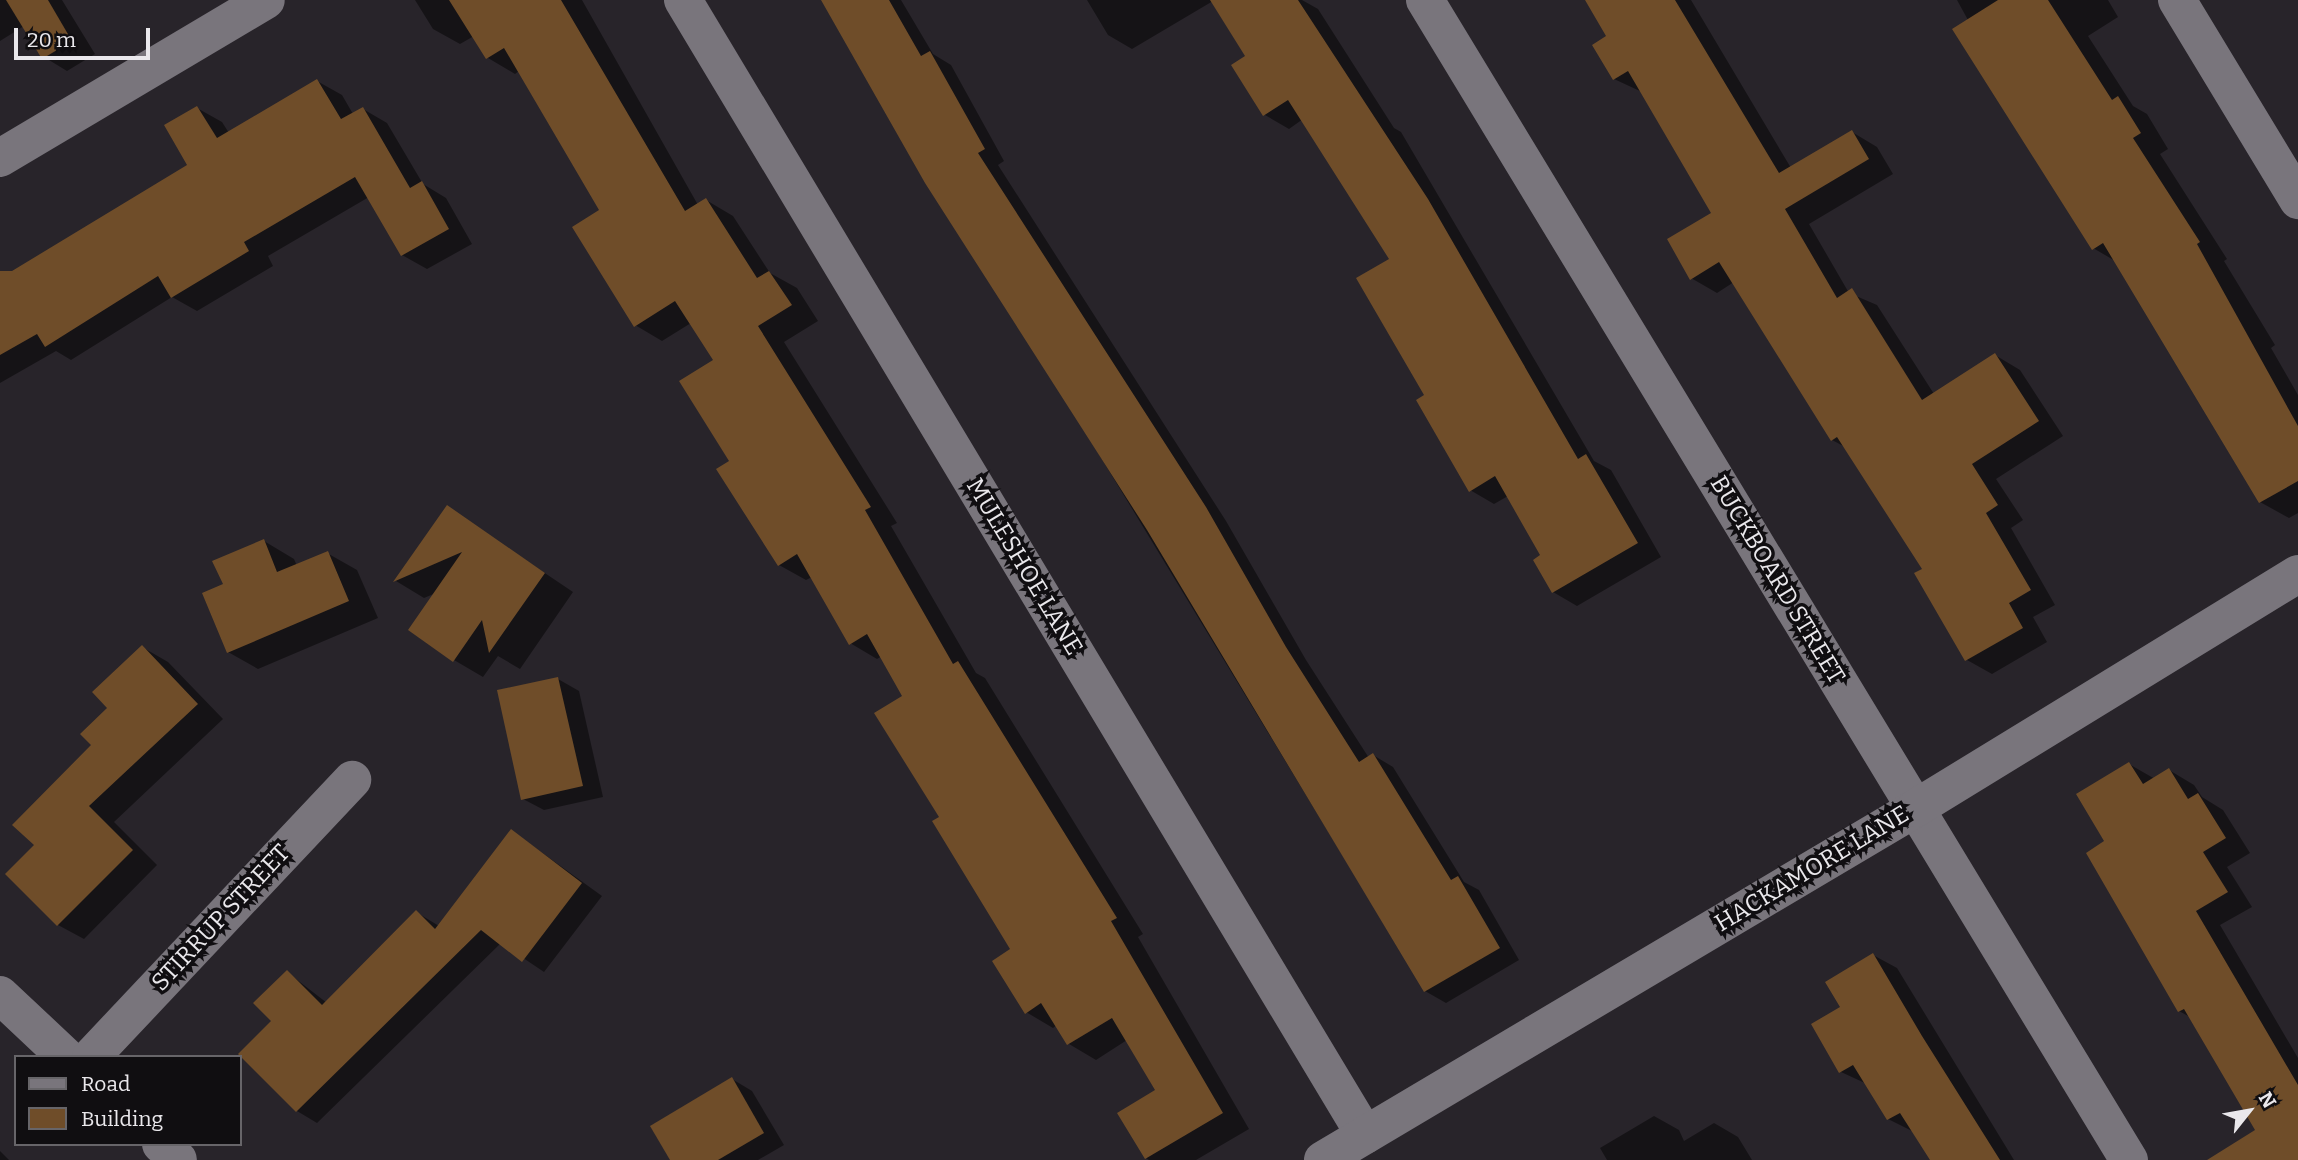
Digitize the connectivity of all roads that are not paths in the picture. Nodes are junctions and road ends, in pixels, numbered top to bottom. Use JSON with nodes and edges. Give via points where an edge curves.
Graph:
{"nodes":[{"id":1,"x":266,"y":0,"type":"edge"},
{"id":2,"x":683,"y":0,"type":"edge"},
{"id":3,"x":1425,"y":0,"type":"edge"},
{"id":4,"x":2176,"y":0,"type":"edge"},
{"id":5,"x":0,"y":158,"type":"edge"},
{"id":6,"x":2298,"y":200,"type":"edge"},
{"id":7,"x":2298,"y":574,"type":"edge"},
{"id":8,"x":352,"y":780,"type":"dead end"},
{"id":9,"x":1916,"y":808,"type":"junction"},
{"id":10,"x":0,"y":995,"type":"edge"},
{"id":11,"x":64,"y":1055,"type":"edge"},
{"id":12,"x":93,"y":1055,"type":"edge"},
{"id":13,"x":1365,"y":1135,"type":"junction"},
{"id":14,"x":163,"y":1146,"type":"edge"},
{"id":15,"x":178,"y":1160,"type":"edge"},
{"id":16,"x":1323,"y":1160,"type":"edge"},
{"id":17,"x":2129,"y":1160,"type":"edge"}],
"edges":[{"from":1,"to":5,"type":"street"},
{"from":2,"to":13,"type":"street","name":"MULESHOE LANE"},
{"from":3,"to":9,"type":"street","name":"BUCKBOARD STREET"},
{"from":4,"to":6,"type":"street"},
{"from":7,"to":9,"type":"street","name":"HACKAMORE LANE"},
{"from":8,"to":12,"type":"street","name":"STIRRUP STREET"},
{"from":9,"to":13,"type":"street","name":"HACKAMORE LANE"},
{"from":9,"to":17,"type":"street","name":"BUCKBOARD STREET"},
{"from":10,"to":11,"type":"street"},
{"from":13,"to":16,"type":"street","name":"HACKAMORE LANE"},
{"from":14,"to":15,"type":"street"}]}
